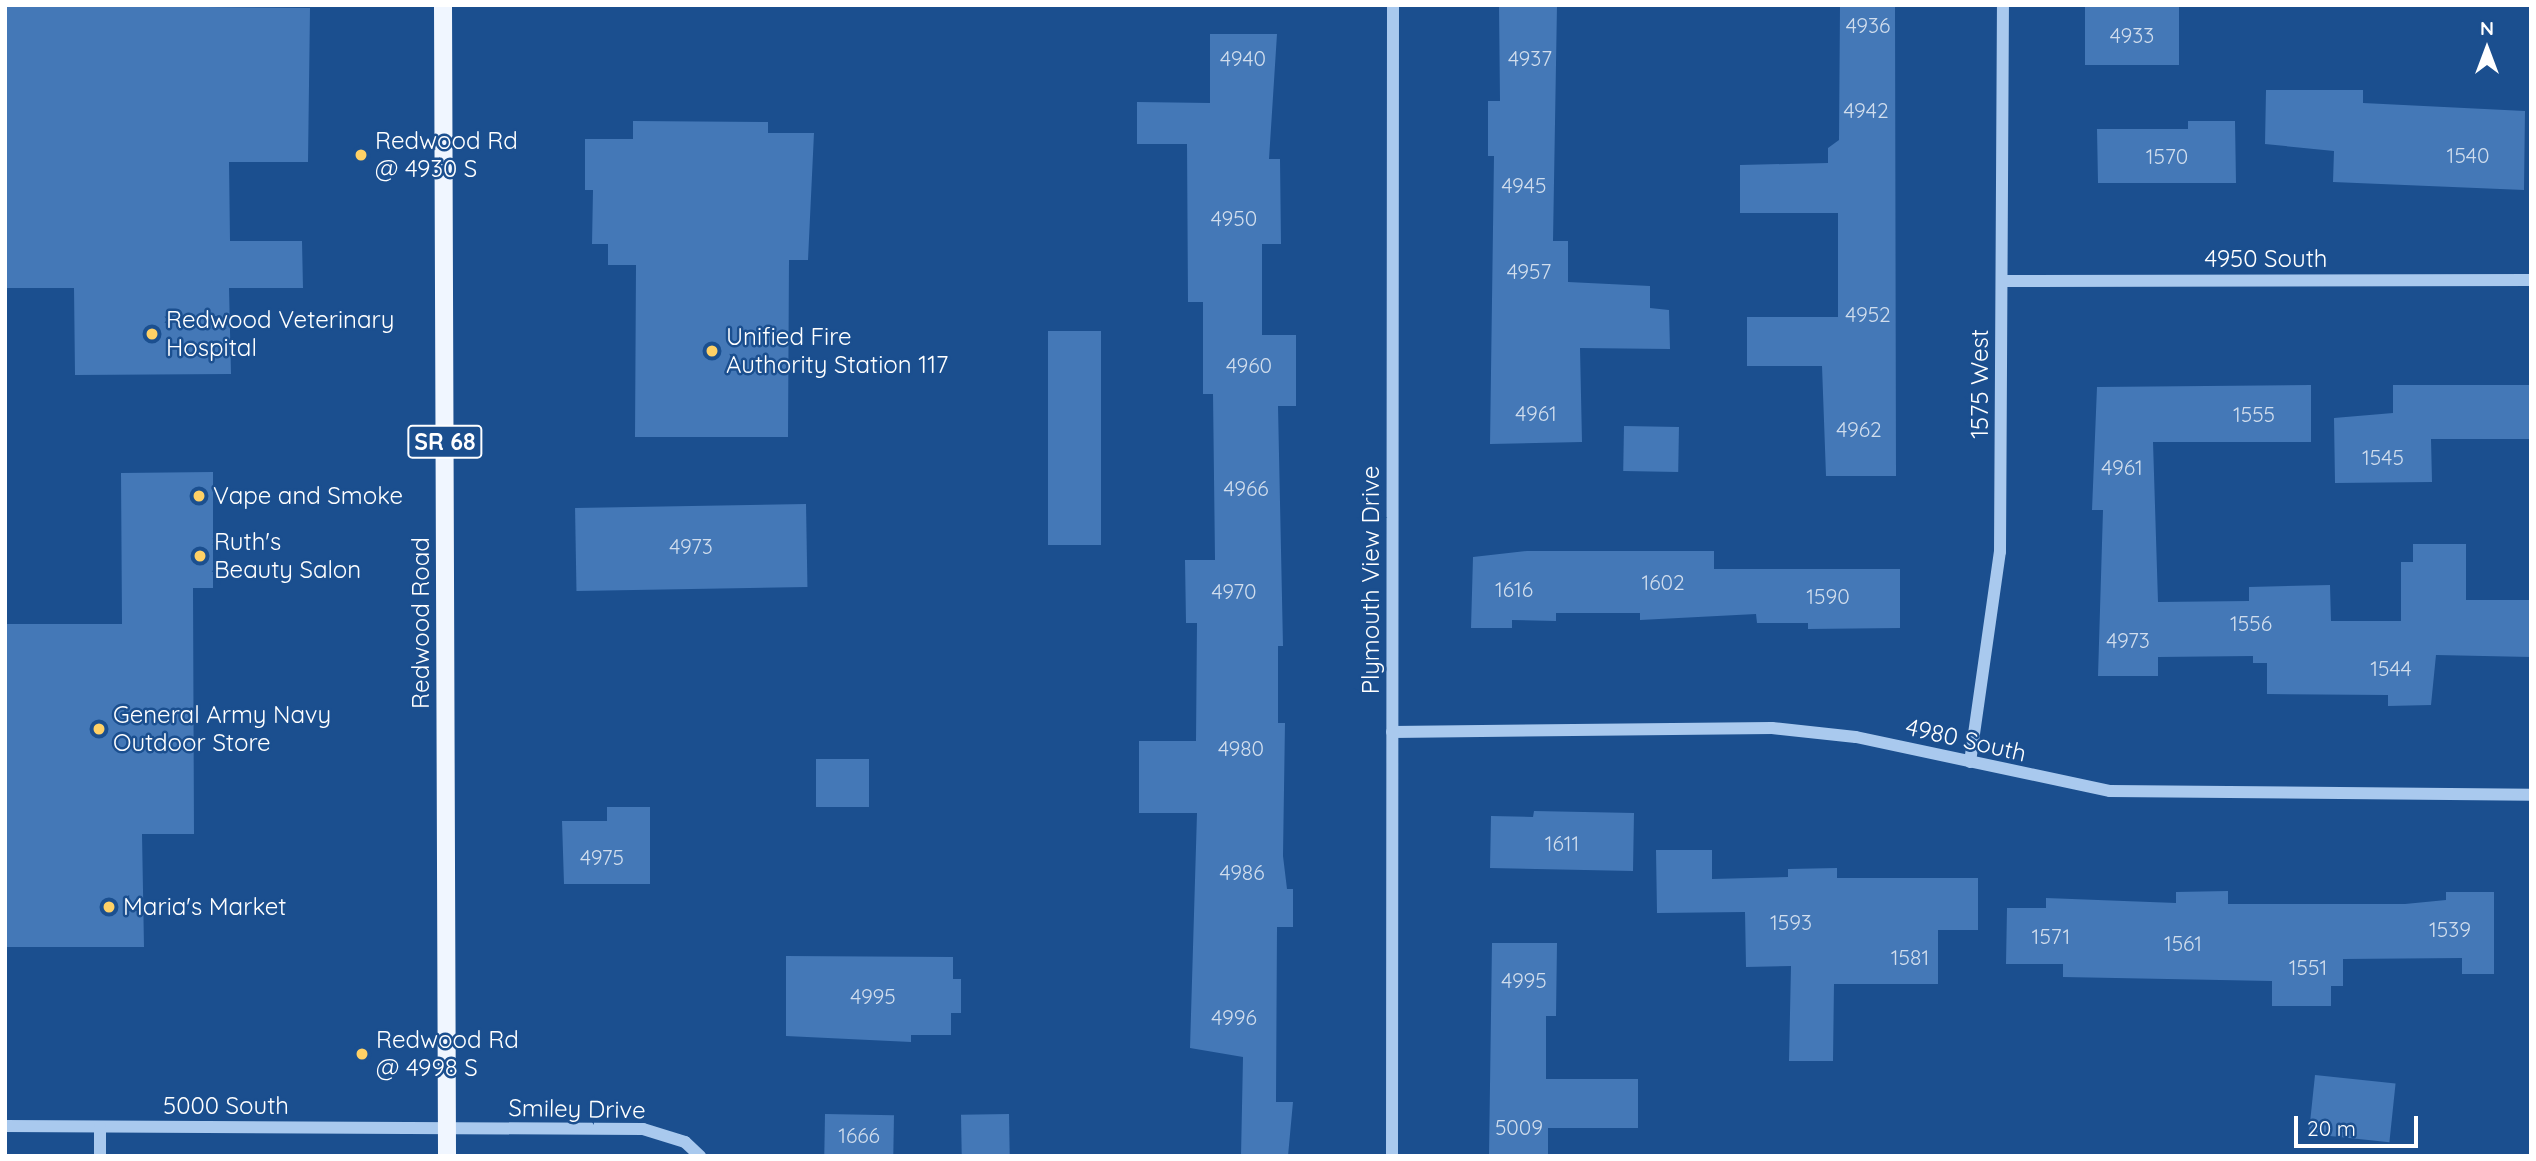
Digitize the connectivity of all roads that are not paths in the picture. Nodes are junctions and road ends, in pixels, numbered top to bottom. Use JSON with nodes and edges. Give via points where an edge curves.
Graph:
{"nodes":[{"id":1,"x":443,"y":5,"type":"edge"},
{"id":2,"x":1393,"y":5,"type":"edge"},
{"id":3,"x":2003,"y":5,"type":"edge"},
{"id":4,"x":2531,"y":280,"type":"edge"},
{"id":5,"x":2002,"y":281,"type":"junction"},
{"id":6,"x":1392,"y":732,"type":"junction"},
{"id":7,"x":1970,"y":762,"type":"junction"},
{"id":8,"x":2531,"y":795,"type":"edge"},
{"id":9,"x":5,"y":1126,"type":"edge"},
{"id":10,"x":100,"y":1127,"type":"junction"},
{"id":11,"x":447,"y":1127,"type":"junction"},
{"id":12,"x":100,"y":1156,"type":"edge"},
{"id":13,"x":447,"y":1156,"type":"edge"},
{"id":14,"x":700,"y":1156,"type":"edge"},
{"id":15,"x":1392,"y":1156,"type":"edge"}],
"edges":[{"from":1,"to":11,"type":"main road","name":"Redwood Road","number":"SR 68"},
{"from":2,"to":6,"type":"street","name":"Plymouth View Drive"},
{"from":3,"to":5,"type":"street","name":"1575 West"},
{"from":4,"to":5,"type":"street","name":"4950 South"},
{"from":5,"to":7,"type":"street","name":"1575 West","via":[[2000,552]]},
{"from":6,"to":7,"type":"street","name":"4980 South","via":[[1772,728],[1856,737]]},
{"from":6,"to":15,"type":"street","name":"Plymouth View Drive"},
{"from":7,"to":8,"type":"street","name":"4980 South","via":[[2070,785],[2151,794]]},
{"from":9,"to":10,"type":"street","name":"5000 South"},
{"from":10,"to":11,"type":"street","name":"5000 South"},
{"from":10,"to":12,"type":"street"},
{"from":11,"to":13,"type":"main road","name":"Redwood Road","number":"SR 68"},
{"from":11,"to":14,"type":"street","name":"Smiley Drive","via":[[643,1129],[685,1142]]}]}
